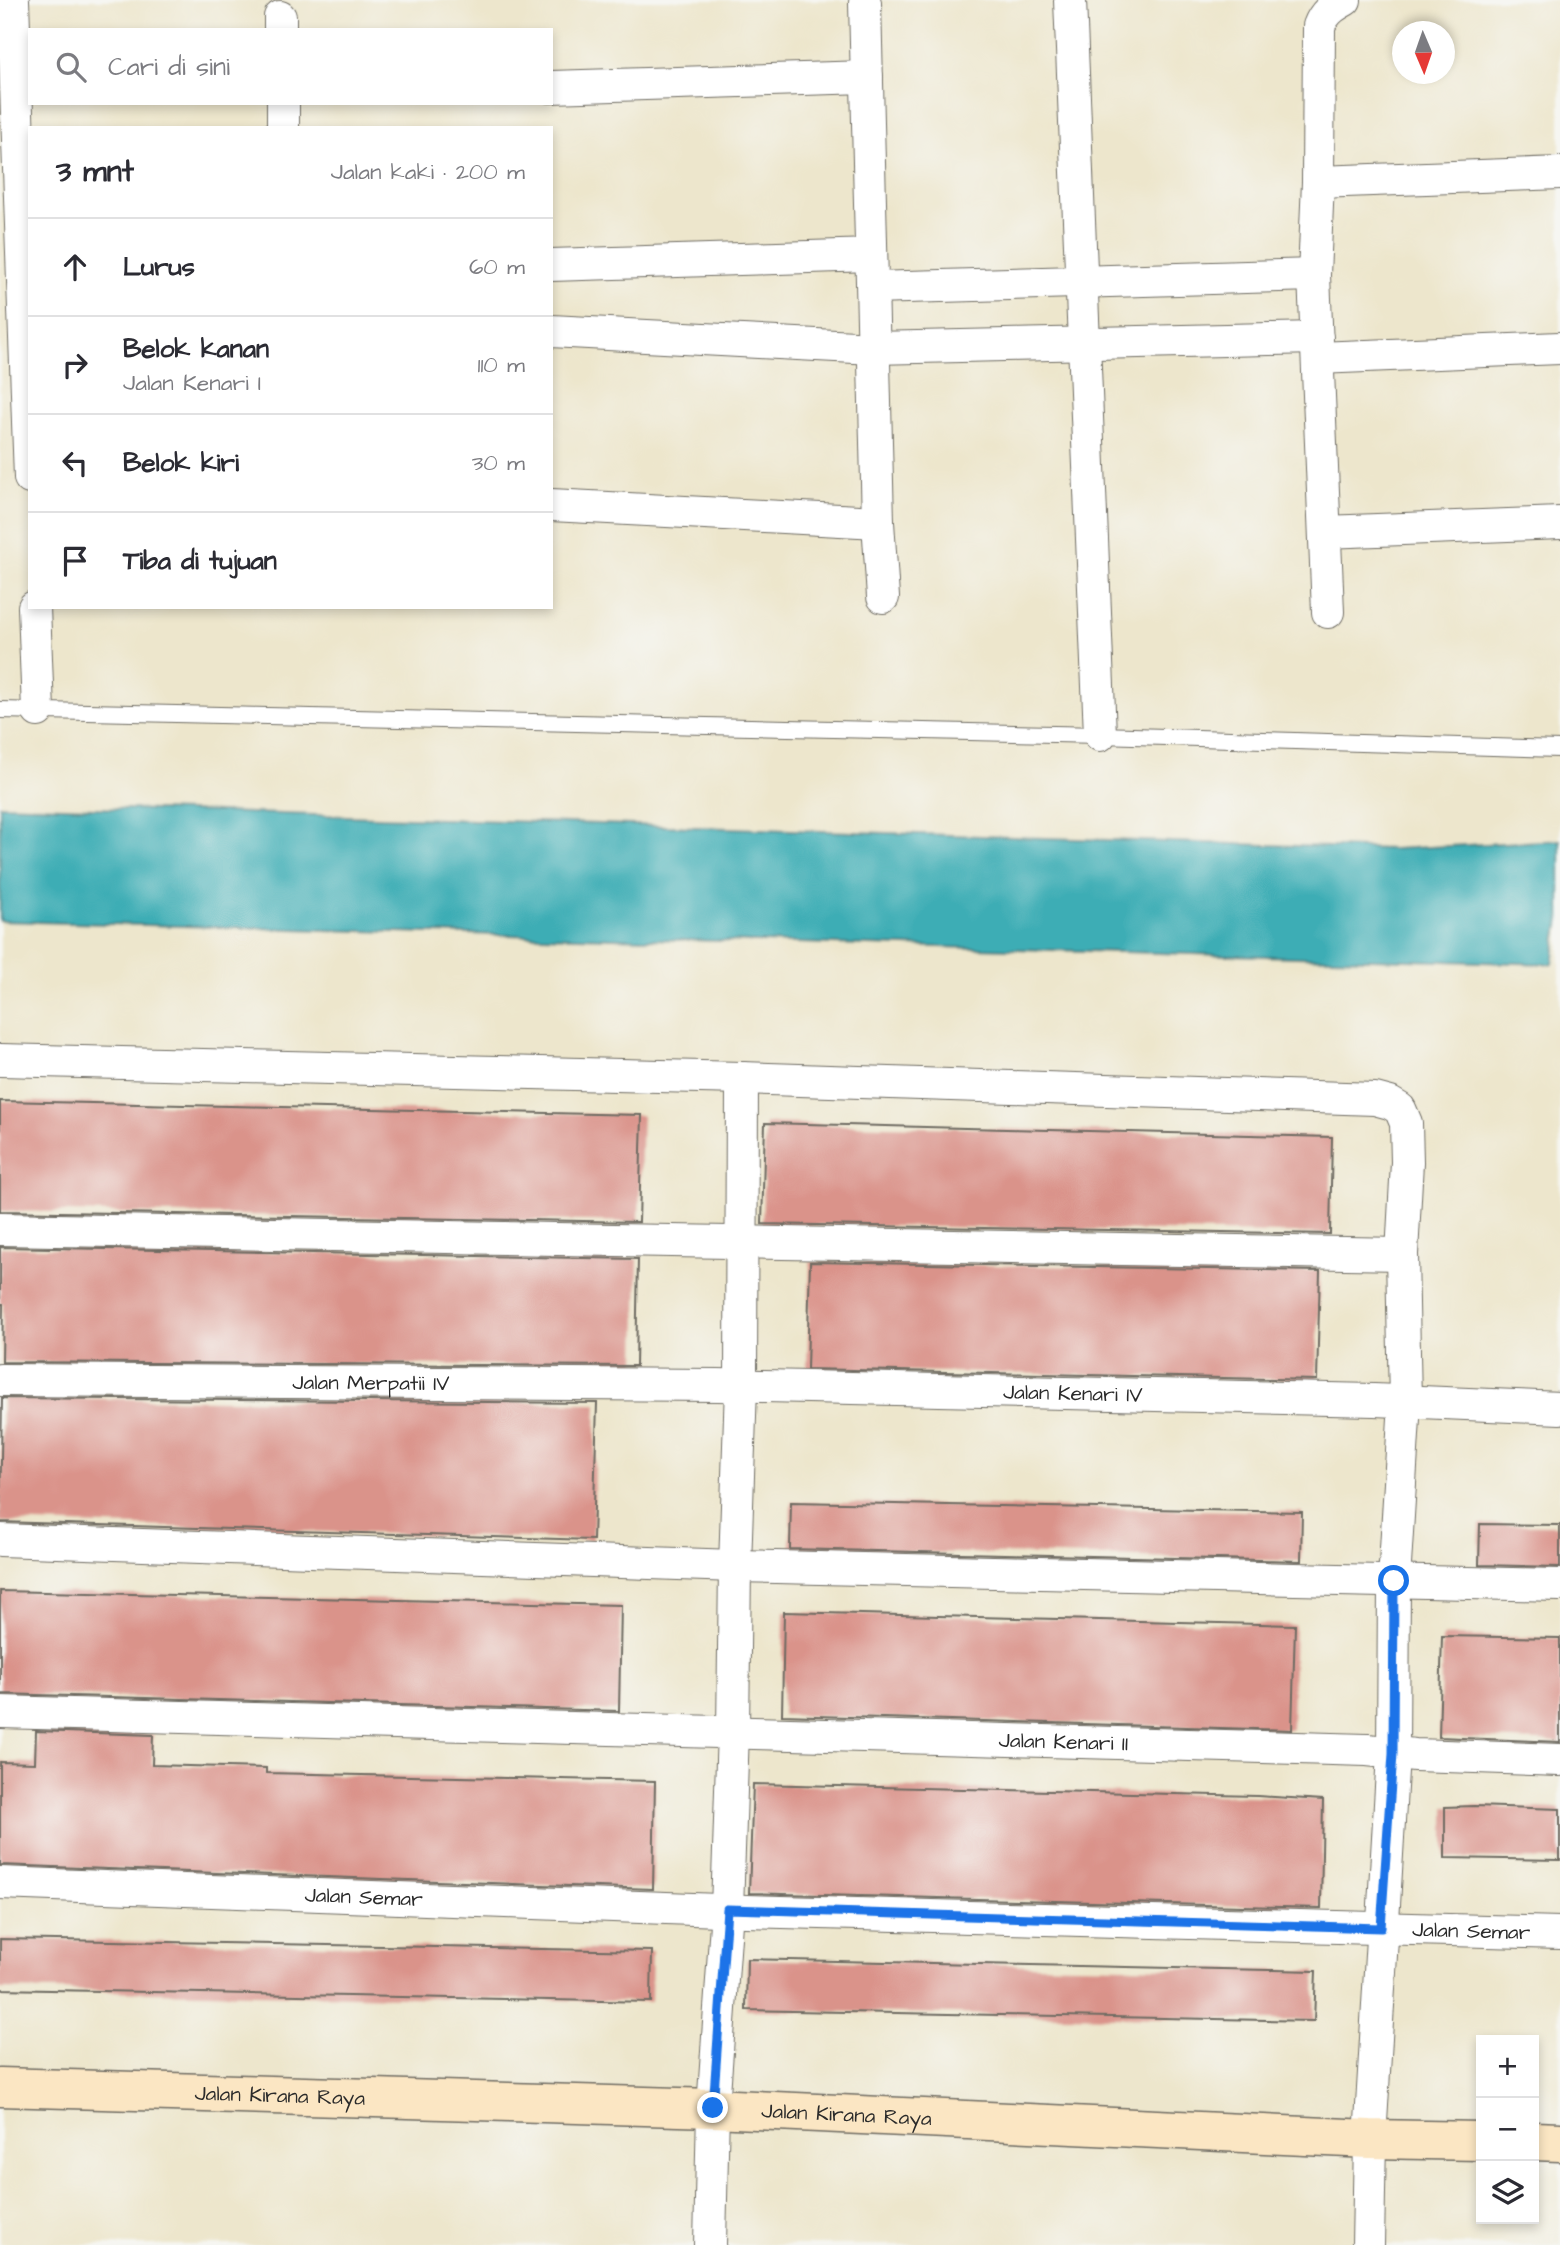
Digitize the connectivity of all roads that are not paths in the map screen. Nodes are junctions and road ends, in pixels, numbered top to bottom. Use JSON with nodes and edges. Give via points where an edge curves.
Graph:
{"nodes":[{"id":1,"x":13,"y":0,"type":"edge"},
{"id":2,"x":1070,"y":0,"type":"edge"},
{"id":3,"x":1345,"y":0,"type":"edge"},
{"id":4,"x":865,"y":3,"type":"dead end"},
{"id":5,"x":867,"y":77,"type":"junction"},
{"id":6,"x":553,"y":87,"type":"edge"},
{"id":7,"x":283,"y":105,"type":"edge"},
{"id":8,"x":283,"y":126,"type":"edge"},
{"id":9,"x":1560,"y":173,"type":"edge"},
{"id":10,"x":1318,"y":182,"type":"junction"},
{"id":11,"x":872,"y":256,"type":"junction"},
{"id":12,"x":553,"y":265,"type":"edge"},
{"id":13,"x":1314,"y":275,"type":"junction"},
{"id":14,"x":1082,"y":282,"type":"junction"},
{"id":15,"x":873,"y":288,"type":"junction"},
{"id":16,"x":11,"y":290,"type":"edge"},
{"id":17,"x":553,"y":331,"type":"edge"},
{"id":18,"x":1084,"y":343,"type":"junction"},
{"id":19,"x":874,"y":348,"type":"junction"},
{"id":20,"x":1318,"y":348,"type":"junction"},
{"id":21,"x":1560,"y":348,"type":"edge"},
{"id":22,"x":28,"y":458,"type":"edge"},
{"id":23,"x":553,"y":505,"type":"edge"},
{"id":24,"x":878,"y":522,"type":"junction"},
{"id":25,"x":1560,"y":523,"type":"edge"},
{"id":26,"x":1325,"y":532,"type":"junction"},
{"id":27,"x":883,"y":597,"type":"dead end"},
{"id":28,"x":34,"y":609,"type":"edge"},
{"id":29,"x":1328,"y":612,"type":"dead end"},
{"id":30,"x":0,"y":710,"type":"edge"},
{"id":31,"x":38,"y":711,"type":"junction"},
{"id":32,"x":1100,"y":735,"type":"junction"},
{"id":33,"x":1560,"y":749,"type":"edge"},
{"id":34,"x":0,"y":1060,"type":"edge"},
{"id":35,"x":742,"y":1078,"type":"junction"},
{"id":36,"x":0,"y":1229,"type":"edge"},
{"id":37,"x":741,"y":1242,"type":"junction"},
{"id":38,"x":1402,"y":1254,"type":"junction"},
{"id":39,"x":0,"y":1380,"type":"edge"},
{"id":40,"x":741,"y":1386,"type":"junction"},
{"id":41,"x":1405,"y":1402,"type":"junction"},
{"id":42,"x":1560,"y":1408,"type":"edge"},
{"id":43,"x":0,"y":1540,"type":"edge"},
{"id":44,"x":735,"y":1566,"type":"junction"},
{"id":45,"x":1394,"y":1581,"type":"junction"},
{"id":46,"x":1560,"y":1585,"type":"edge"},
{"id":47,"x":0,"y":1712,"type":"edge"},
{"id":48,"x":733,"y":1731,"type":"junction"},
{"id":49,"x":1393,"y":1754,"type":"junction"},
{"id":50,"x":1560,"y":1760,"type":"edge"},
{"id":51,"x":0,"y":1883,"type":"edge"},
{"id":52,"x":727,"y":1909,"type":"junction"},
{"id":53,"x":1381,"y":1928,"type":"junction"},
{"id":54,"x":1560,"y":1933,"type":"edge"},
{"id":55,"x":0,"y":2087,"type":"edge"},
{"id":56,"x":713,"y":2108,"type":"junction"},
{"id":57,"x":1370,"y":2139,"type":"junction"},
{"id":58,"x":1476,"y":2140,"type":"edge"},
{"id":59,"x":1539,"y":2141,"type":"edge"},
{"id":60,"x":1560,"y":2142,"type":"edge"},
{"id":61,"x":710,"y":2245,"type":"edge"},
{"id":62,"x":1368,"y":2245,"type":"edge"}],
"edges":[{"from":1,"to":16,"type":"street"},
{"from":2,"to":14,"type":"street"},
{"from":3,"to":10,"type":"street","via":[[1323,16],[1319,26]]},
{"from":4,"to":5,"type":"street"},
{"from":5,"to":6,"type":"street"},
{"from":5,"to":11,"type":"street"},
{"from":7,"to":8,"type":"street"},
{"from":9,"to":10,"type":"street"},
{"from":10,"to":13,"type":"street"},
{"from":11,"to":12,"type":"street"},
{"from":11,"to":15,"type":"street"},
{"from":13,"to":14,"type":"street"},
{"from":13,"to":20,"type":"street"},
{"from":14,"to":15,"type":"street"},
{"from":14,"to":18,"type":"street"},
{"from":15,"to":19,"type":"street"},
{"from":16,"to":22,"type":"street"},
{"from":17,"to":19,"type":"street"},
{"from":18,"to":19,"type":"street"},
{"from":18,"to":20,"type":"street"},
{"from":18,"to":32,"type":"street"},
{"from":19,"to":24,"type":"street"},
{"from":20,"to":21,"type":"street"},
{"from":20,"to":26,"type":"street"},
{"from":23,"to":24,"type":"street"},
{"from":24,"to":27,"type":"street"},
{"from":25,"to":26,"type":"street"},
{"from":26,"to":29,"type":"street"},
{"from":28,"to":31,"type":"street"},
{"from":30,"to":31,"type":"lane"},
{"from":31,"to":32,"type":"lane"},
{"from":32,"to":33,"type":"lane"},
{"from":34,"to":35,"type":"street"},
{"from":35,"to":37,"type":"street"},
{"from":35,"to":38,"type":"street","via":[[1375,1099],[1400,1110],[1406,1123]]},
{"from":36,"to":37,"type":"street"},
{"from":37,"to":38,"type":"street"},
{"from":37,"to":40,"type":"street"},
{"from":38,"to":41,"type":"street"},
{"from":39,"to":40,"type":"street","name":"Jalan Merpatii IV"},
{"from":40,"to":41,"type":"street","name":"Jalan Kenari IV"},
{"from":40,"to":44,"type":"street"},
{"from":41,"to":42,"type":"street","name":"Jalan Kenari IV"},
{"from":41,"to":45,"type":"street"},
{"from":43,"to":44,"type":"street"},
{"from":44,"to":45,"type":"street"},
{"from":44,"to":48,"type":"street"},
{"from":45,"to":46,"type":"street"},
{"from":45,"to":49,"type":"street"},
{"from":47,"to":48,"type":"street","name":"Jalan Kenari II"},
{"from":48,"to":49,"type":"street","name":"Jalan Kenari II"},
{"from":48,"to":52,"type":"street"},
{"from":49,"to":50,"type":"street","name":"Jalan Kenari II"},
{"from":49,"to":53,"type":"street"},
{"from":51,"to":52,"type":"street","name":"Jalan Semar"},
{"from":52,"to":53,"type":"street","name":"Jalan Semar"},
{"from":52,"to":56,"type":"street"},
{"from":53,"to":54,"type":"street","name":"Jalan Semar"},
{"from":53,"to":57,"type":"street"},
{"from":55,"to":56,"type":"street","name":"Jalan Kirana Raya"},
{"from":56,"to":57,"type":"street","name":"Jalan Kirana Raya"},
{"from":56,"to":61,"type":"street"},
{"from":57,"to":58,"type":"street","name":"Jalan Kirana Raya"},
{"from":57,"to":62,"type":"street"},
{"from":59,"to":60,"type":"street"}]}
